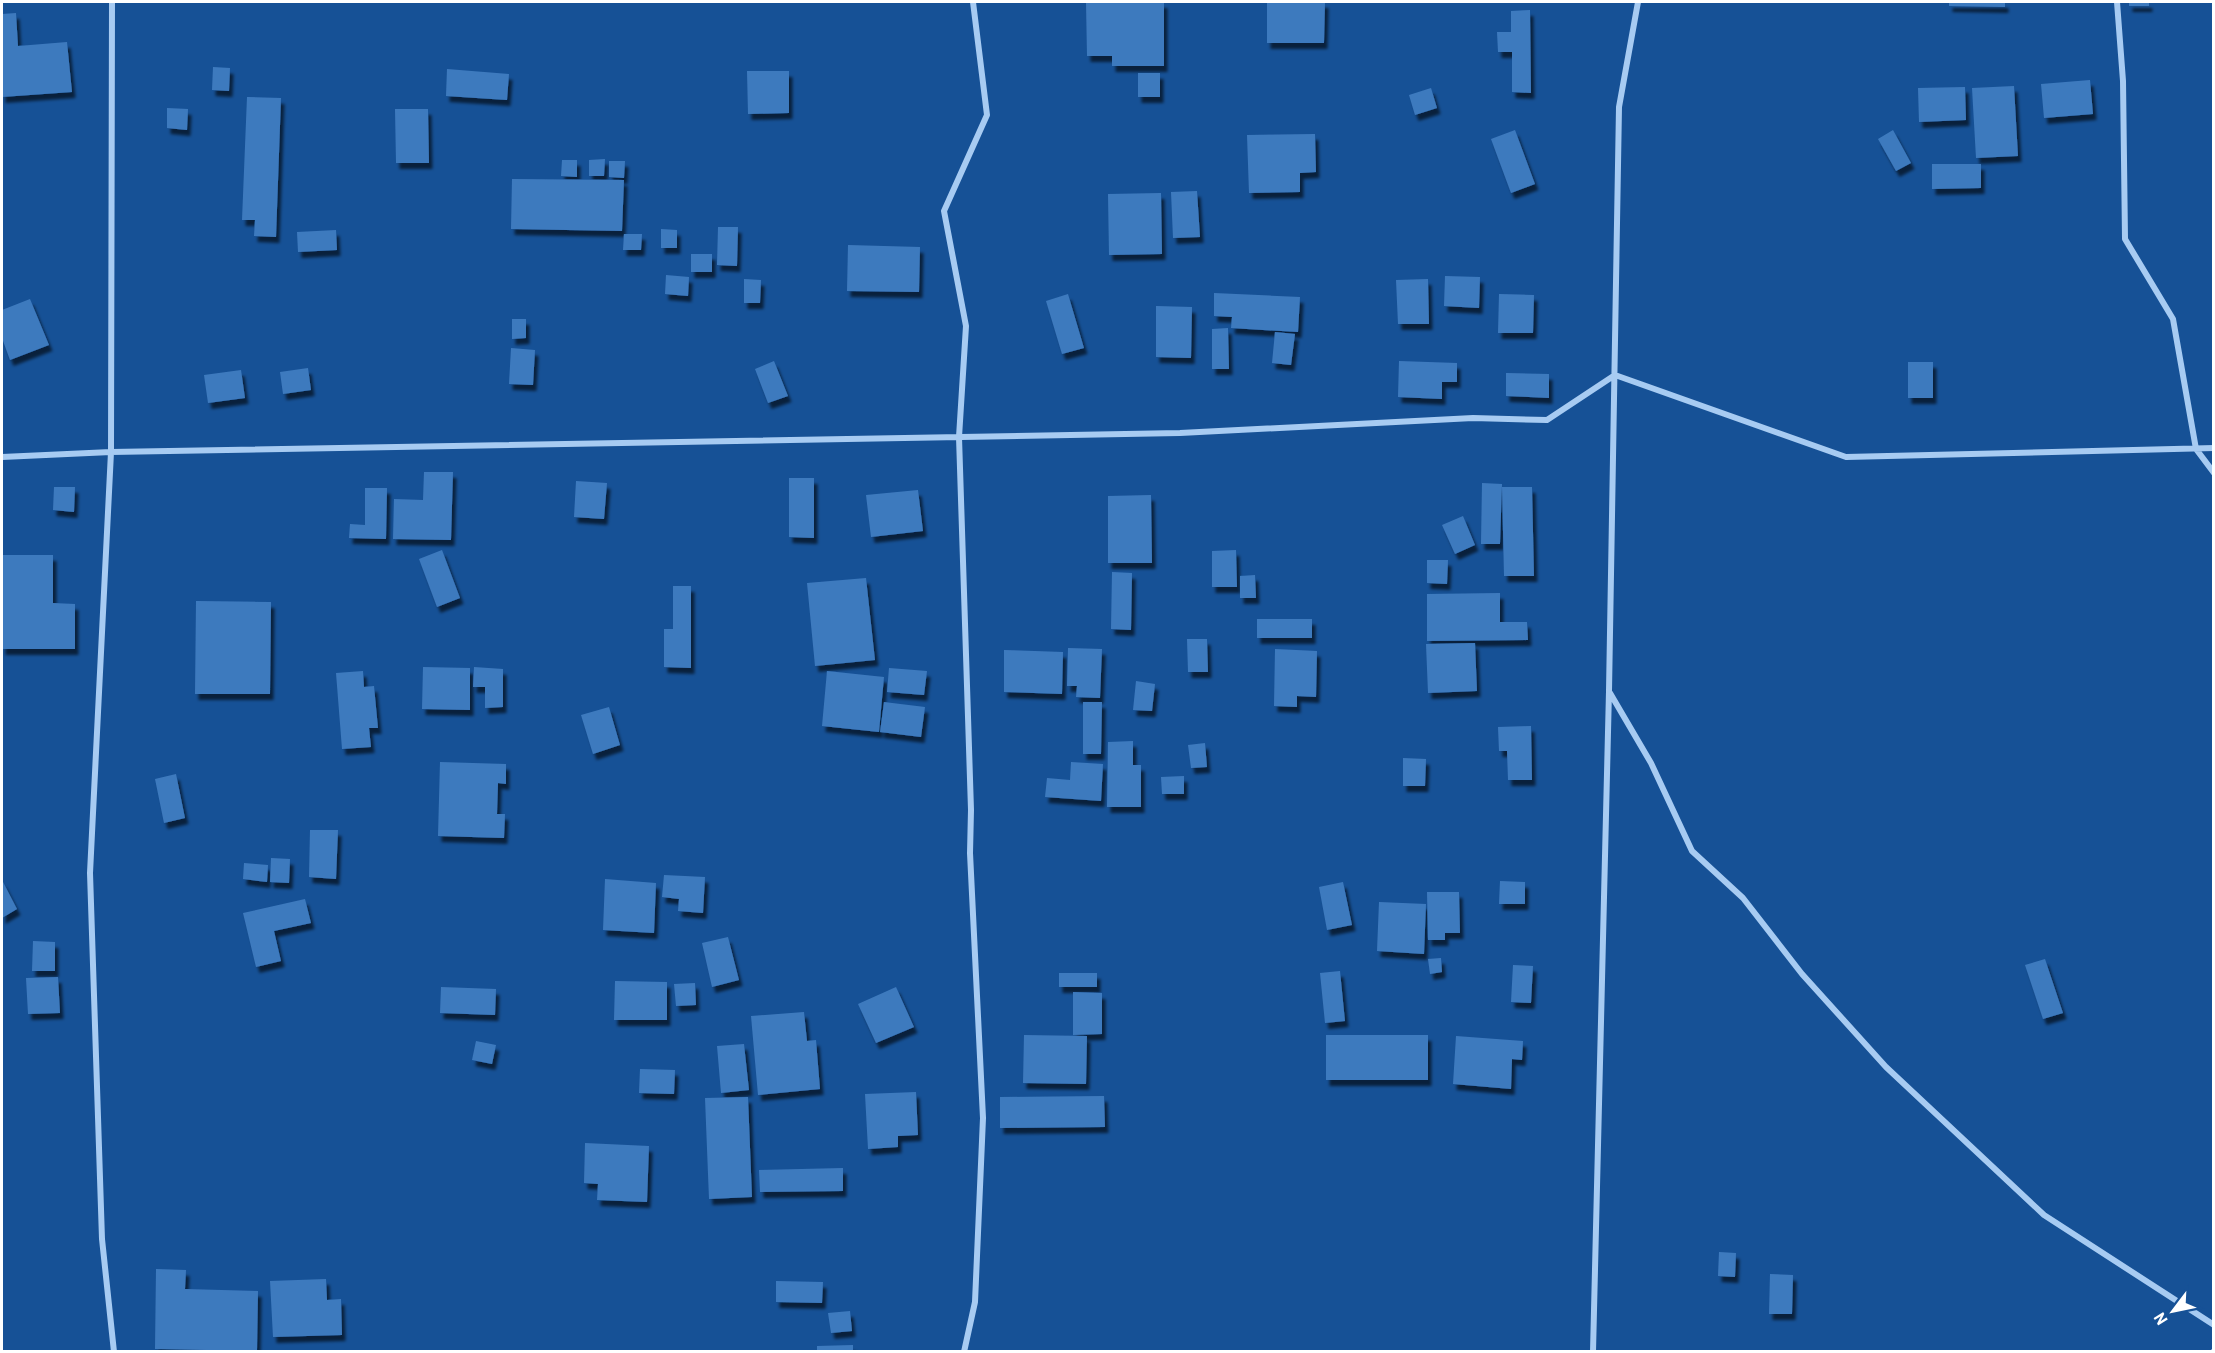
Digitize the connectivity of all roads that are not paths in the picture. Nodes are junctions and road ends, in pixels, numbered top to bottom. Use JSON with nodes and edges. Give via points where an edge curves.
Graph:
{"nodes":[{"id":1,"x":112,"y":2,"type":"edge"},
{"id":2,"x":973,"y":2,"type":"edge"},
{"id":3,"x":1638,"y":2,"type":"edge"},
{"id":4,"x":2117,"y":2,"type":"edge"},
{"id":5,"x":1615,"y":375,"type":"junction"},
{"id":6,"x":959,"y":437,"type":"junction"},
{"id":7,"x":2214,"y":448,"type":"edge"},
{"id":8,"x":2196,"y":449,"type":"junction"},
{"id":9,"x":111,"y":452,"type":"junction"},
{"id":10,"x":2,"y":457,"type":"edge"},
{"id":11,"x":2214,"y":473,"type":"edge"},
{"id":12,"x":1609,"y":691,"type":"junction"},
{"id":13,"x":2214,"y":1325,"type":"edge"},
{"id":14,"x":114,"y":1352,"type":"edge"},
{"id":15,"x":964,"y":1352,"type":"edge"},
{"id":16,"x":1593,"y":1352,"type":"edge"}],
"edges":[{"from":1,"to":9,"type":"street"},
{"from":2,"to":6,"type":"street","via":[[987,116],[944,211],[966,326]]},
{"from":3,"to":5,"type":"street","via":[[1619,107]]},
{"from":4,"to":8,"type":"street","via":[[2123,81],[2125,239],[2173,319]]},
{"from":5,"to":6,"type":"street","via":[[1547,420],[1473,418],[1180,433]]},
{"from":5,"to":8,"type":"street","via":[[1846,457]]},
{"from":5,"to":12,"type":"street"},
{"from":6,"to":9,"type":"street"},
{"from":6,"to":15,"type":"street","via":[[972,810],[970,853],[983,1118],[975,1302]]},
{"from":7,"to":8,"type":"street"},
{"from":8,"to":11,"type":"street"},
{"from":9,"to":10,"type":"street"},
{"from":9,"to":14,"type":"street","via":[[90,873],[102,1239]]},
{"from":12,"to":13,"type":"street","via":[[1651,763],[1692,851],[1743,898],[1802,974],[1886,1067],[2044,1215]]},
{"from":12,"to":16,"type":"street"}]}
